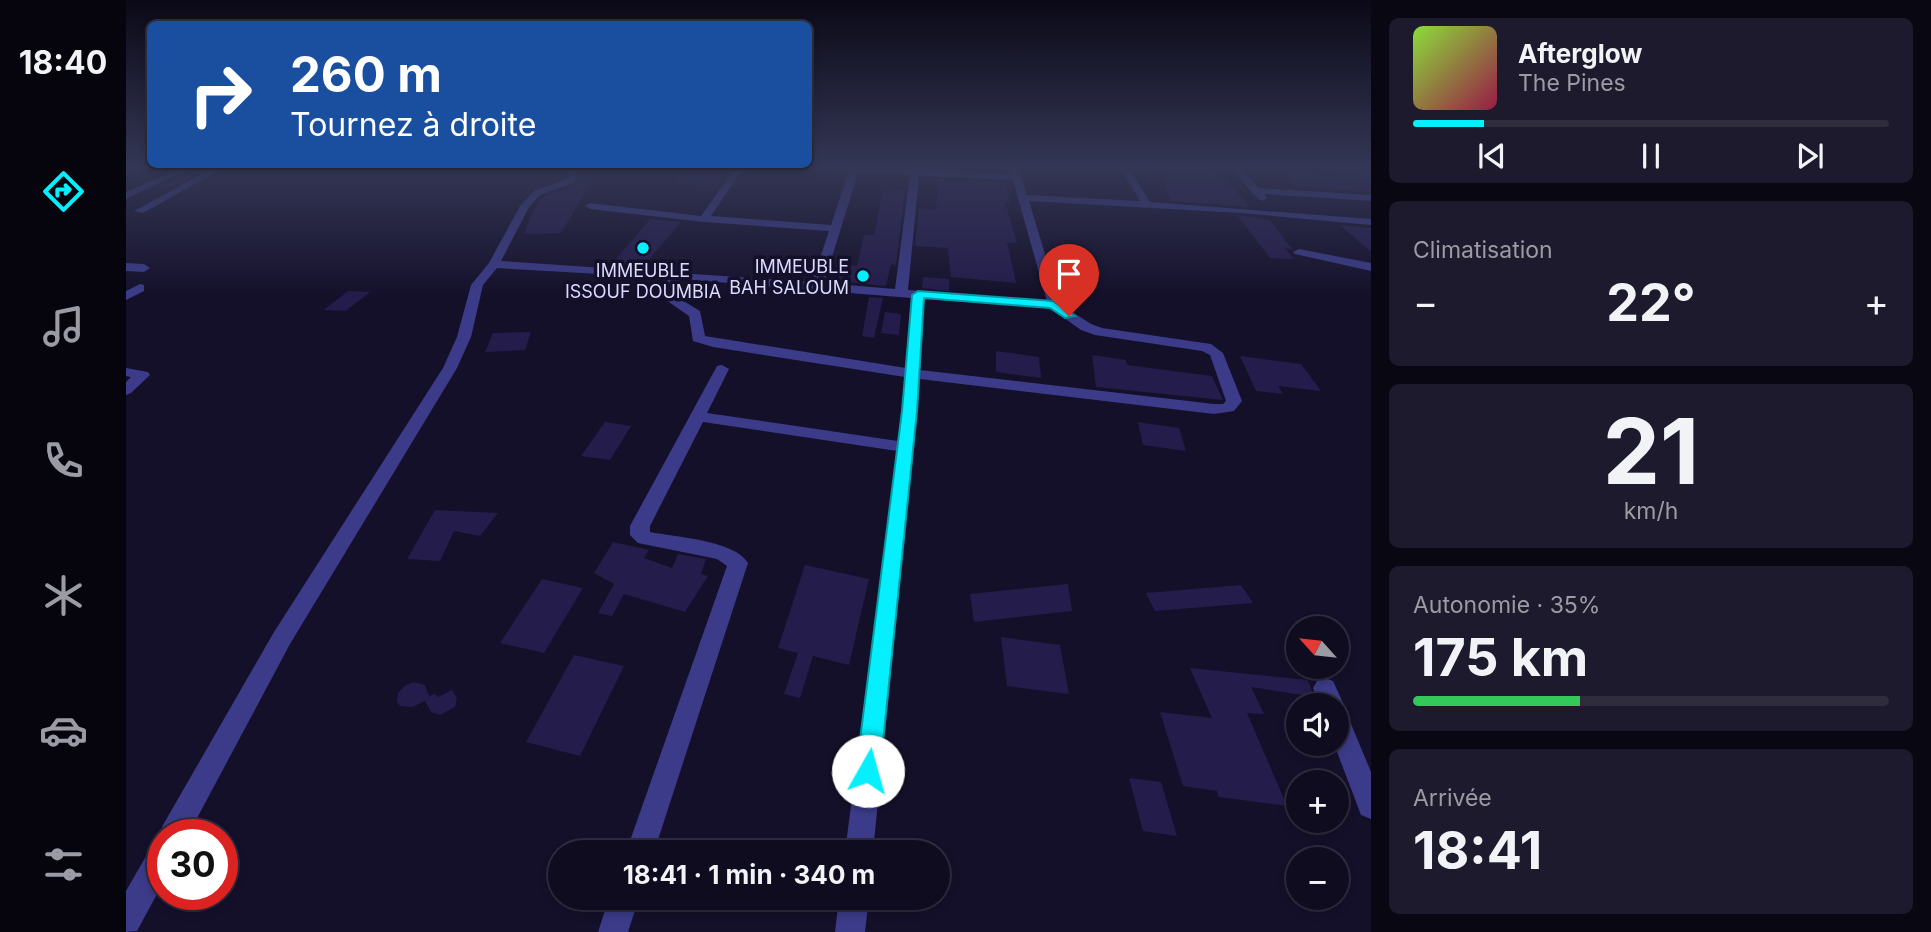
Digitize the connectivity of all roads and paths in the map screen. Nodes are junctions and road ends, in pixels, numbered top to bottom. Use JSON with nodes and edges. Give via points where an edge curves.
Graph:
{"nodes":[{"id":1,"x":523,"y":210,"type":"edge"},
{"id":2,"x":629,"y":210,"type":"edge"},
{"id":3,"x":710,"y":210,"type":"edge"},
{"id":4,"x":839,"y":210,"type":"edge"},
{"id":5,"x":913,"y":210,"type":"edge"},
{"id":6,"x":1026,"y":210,"type":"edge"},
{"id":7,"x":1226,"y":210,"type":"edge"},
{"id":8,"x":1273,"y":210,"type":"edge"},
{"id":9,"x":1276,"y":214,"type":"junction"},
{"id":10,"x":704,"y":219,"type":"junction"},
{"id":11,"x":1371,"y":222,"type":"edge"},
{"id":12,"x":835,"y":228,"type":"junction"},
{"id":13,"x":1299,"y":252,"type":"dead end"},
{"id":14,"x":494,"y":264,"type":"junction"},
{"id":15,"x":126,"y":267,"type":"edge"},
{"id":16,"x":1371,"y":267,"type":"edge"},
{"id":17,"x":144,"y":268,"type":"dead end"},
{"id":18,"x":678,"y":275,"type":"junction"},
{"id":19,"x":817,"y":285,"type":"junction"},
{"id":20,"x":140,"y":288,"type":"dead end"},
{"id":21,"x":909,"y":294,"type":"junction"},
{"id":22,"x":126,"y":296,"type":"edge"},
{"id":23,"x":1053,"y":305,"type":"junction"},
{"id":24,"x":722,"y":369,"type":"dead end"},
{"id":25,"x":126,"y":372,"type":"edge"},
{"id":26,"x":913,"y":374,"type":"junction"},
{"id":27,"x":126,"y":390,"type":"edge"},
{"id":28,"x":698,"y":416,"type":"junction"},
{"id":29,"x":906,"y":447,"type":"junction"},
{"id":30,"x":1349,"y":750,"type":"edge"},
{"id":31,"x":1371,"y":806,"type":"edge"},
{"id":32,"x":182,"y":819,"type":"edge"},
{"id":33,"x":644,"y":840,"type":"edge"},
{"id":34,"x":860,"y":840,"type":"edge"},
{"id":35,"x":147,"y":883,"type":"edge"},
{"id":36,"x":620,"y":910,"type":"edge"},
{"id":37,"x":853,"y":910,"type":"edge"},
{"id":38,"x":126,"y":920,"type":"edge"},
{"id":39,"x":613,"y":932,"type":"edge"},
{"id":40,"x":850,"y":932,"type":"edge"}],
"edges":[{"from":1,"to":14,"type":"street"},
{"from":2,"to":10,"type":"street"},
{"from":3,"to":10,"type":"street"},
{"from":4,"to":12,"type":"street"},
{"from":5,"to":21,"type":"street"},
{"from":6,"to":23,"type":"street"},
{"from":7,"to":9,"type":"street"},
{"from":8,"to":9,"type":"street"},
{"from":9,"to":11,"type":"street"},
{"from":10,"to":12,"type":"street"},
{"from":12,"to":19,"type":"street"},
{"from":13,"to":16,"type":"street"},
{"from":14,"to":18,"type":"street"},
{"from":14,"to":32,"type":"street","via":[[477,285],[464,337],[450,368],[282,638]]},
{"from":15,"to":17,"type":"street"},
{"from":18,"to":19,"type":"street"},
{"from":18,"to":26,"type":"street","via":[[667,288],[669,298],[695,314],[698,338]]},
{"from":19,"to":21,"type":"street"},
{"from":20,"to":22,"type":"street"},
{"from":21,"to":23,"type":"street"},
{"from":21,"to":26,"type":"street"},
{"from":23,"to":26,"type":"street","via":[[1100,332],[1206,346],[1216,353],[1234,401],[1228,408],[1214,409]]},
{"from":24,"to":28,"type":"street"},
{"from":25,"to":27,"type":"street","via":[[143,375]]},
{"from":26,"to":29,"type":"street"},
{"from":28,"to":29,"type":"street"},
{"from":28,"to":33,"type":"street","via":[[640,526],[640,535],[722,553],[738,563]]},
{"from":29,"to":34,"type":"street"},
{"from":30,"to":31,"type":"street"},
{"from":35,"to":38,"type":"street"},
{"from":36,"to":39,"type":"street"},
{"from":37,"to":40,"type":"street"}]}
